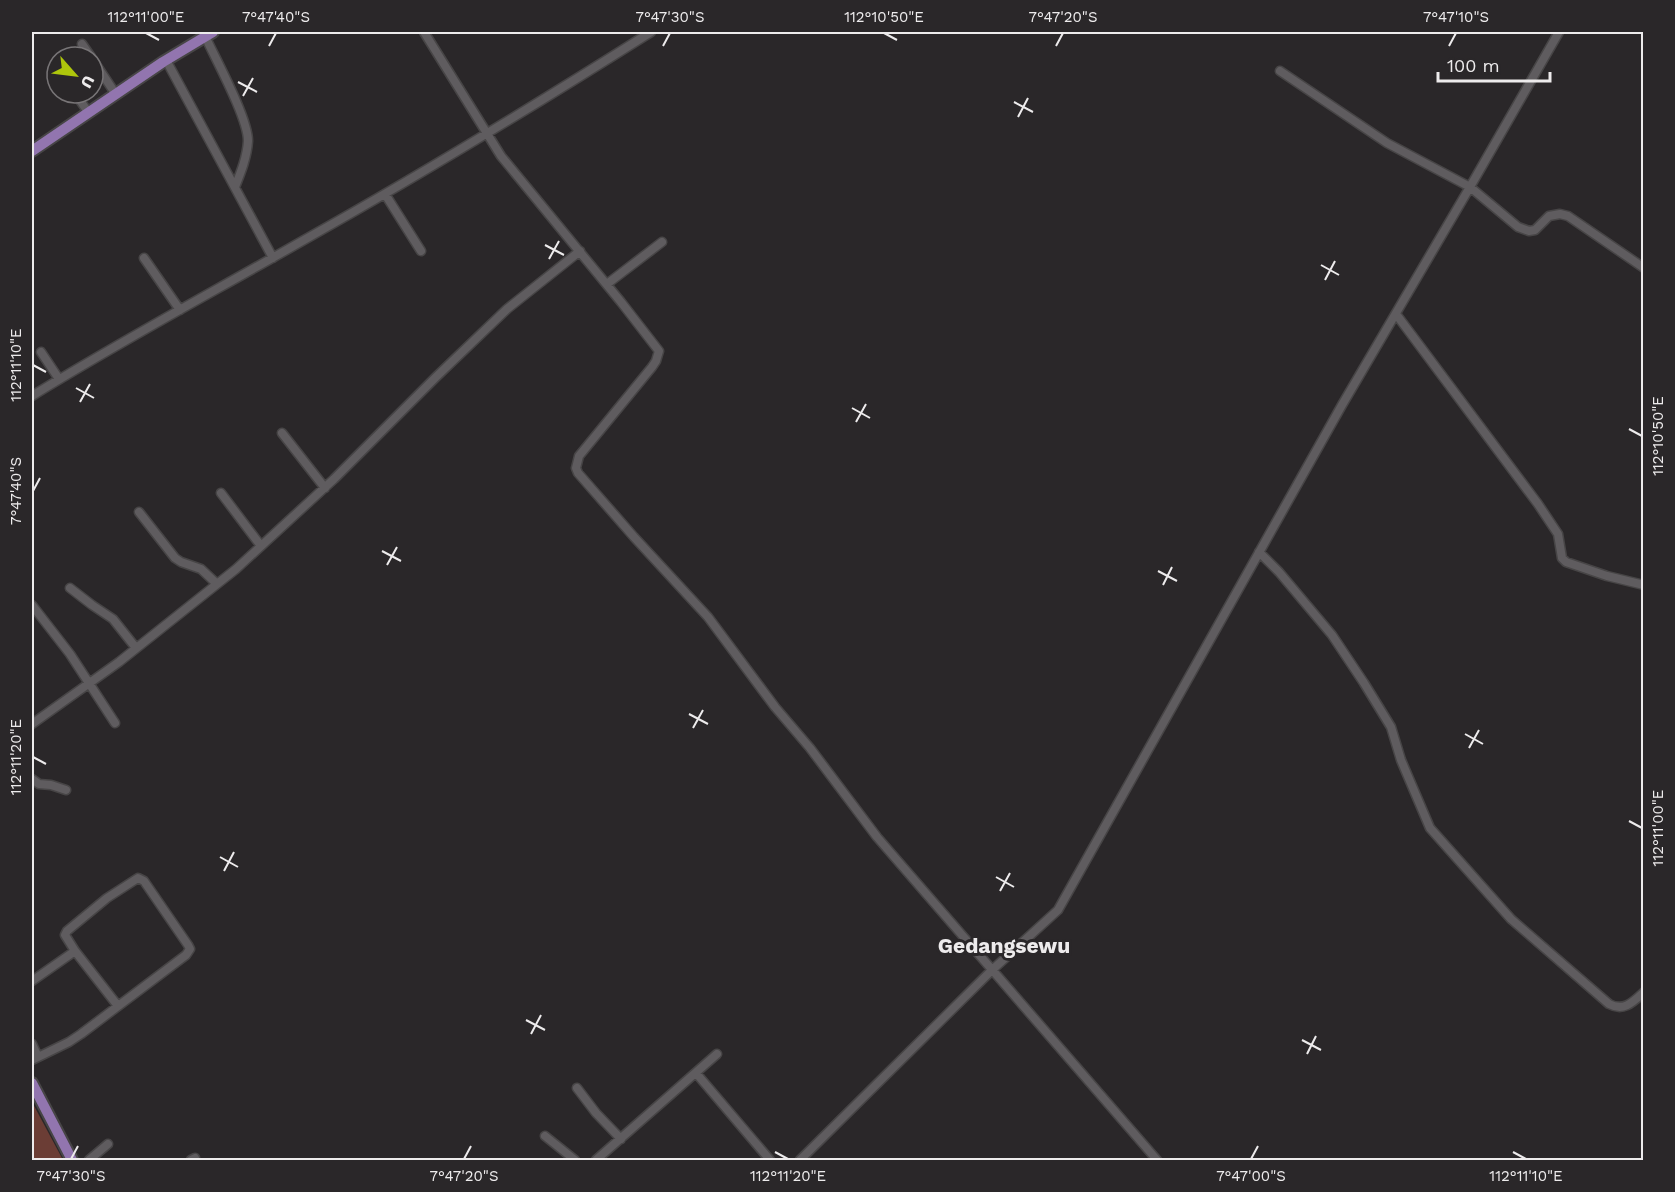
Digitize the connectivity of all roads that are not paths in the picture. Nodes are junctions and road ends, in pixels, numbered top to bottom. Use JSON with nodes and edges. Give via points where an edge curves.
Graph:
{"nodes":[{"id":1,"x":424,"y":32,"type":"edge"},
{"id":2,"x":651,"y":32,"type":"edge"},
{"id":3,"x":1558,"y":32,"type":"edge"},
{"id":4,"x":209,"y":34,"type":"edge"},
{"id":5,"x":166,"y":60,"type":"junction"},
{"id":6,"x":1280,"y":71,"type":"dead end"},
{"id":7,"x":105,"y":77,"type":"edge"},
{"id":8,"x":116,"y":93,"type":"junction"},
{"id":9,"x":83,"y":105,"type":"edge"},
{"id":10,"x":88,"y":112,"type":"junction"},
{"id":11,"x":487,"y":134,"type":"junction"},
{"id":12,"x":32,"y":151,"type":"edge"},
{"id":13,"x":236,"y":187,"type":"junction"},
{"id":14,"x":1470,"y":187,"type":"junction"},
{"id":15,"x":385,"y":194,"type":"junction"},
{"id":16,"x":662,"y":242,"type":"dead end"},
{"id":17,"x":421,"y":251,"type":"dead end"},
{"id":18,"x":580,"y":251,"type":"junction"},
{"id":19,"x":144,"y":258,"type":"dead end"},
{"id":20,"x":273,"y":258,"type":"junction"},
{"id":21,"x":1644,"y":268,"type":"edge"},
{"id":22,"x":607,"y":284,"type":"junction"},
{"id":23,"x":180,"y":310,"type":"junction"},
{"id":24,"x":1396,"y":314,"type":"junction"},
{"id":25,"x":40,"y":352,"type":"dead end"},
{"id":26,"x":59,"y":379,"type":"junction"},
{"id":27,"x":32,"y":396,"type":"edge"},
{"id":28,"x":282,"y":432,"type":"dead end"},
{"id":29,"x":325,"y":488,"type":"junction"},
{"id":30,"x":221,"y":493,"type":"dead end"},
{"id":31,"x":139,"y":512,"type":"dead end"},
{"id":32,"x":261,"y":546,"type":"junction"},
{"id":33,"x":1259,"y":552,"type":"junction"},
{"id":34,"x":217,"y":584,"type":"junction"},
{"id":35,"x":1644,"y":585,"type":"edge"},
{"id":36,"x":70,"y":588,"type":"dead end"},
{"id":37,"x":32,"y":605,"type":"edge"},
{"id":38,"x":136,"y":648,"type":"junction"},
{"id":39,"x":88,"y":683,"type":"junction"},
{"id":40,"x":32,"y":723,"type":"edge"},
{"id":41,"x":115,"y":723,"type":"dead end"},
{"id":42,"x":32,"y":779,"type":"edge"},
{"id":43,"x":66,"y":790,"type":"dead end"},
{"id":44,"x":75,"y":951,"type":"junction"},
{"id":45,"x":992,"y":971,"type":"junction"},
{"id":46,"x":32,"y":981,"type":"edge"},
{"id":47,"x":1644,"y":992,"type":"edge"},
{"id":48,"x":118,"y":1006,"type":"junction"},
{"id":49,"x":32,"y":1044,"type":"edge"},
{"id":50,"x":717,"y":1054,"type":"dead end"},
{"id":51,"x":35,"y":1059,"type":"edge"},
{"id":52,"x":696,"y":1073,"type":"junction"},
{"id":53,"x":32,"y":1083,"type":"edge"},
{"id":54,"x":577,"y":1088,"type":"dead end"},
{"id":55,"x":545,"y":1136,"type":"dead end"},
{"id":56,"x":621,"y":1139,"type":"junction"},
{"id":57,"x":108,"y":1144,"type":"dead end"},
{"id":58,"x":72,"y":1161,"type":"edge"},
{"id":59,"x":88,"y":1161,"type":"edge"},
{"id":60,"x":575,"y":1161,"type":"edge"},
{"id":61,"x":596,"y":1161,"type":"edge"},
{"id":62,"x":770,"y":1161,"type":"edge"},
{"id":63,"x":800,"y":1161,"type":"edge"},
{"id":64,"x":1157,"y":1161,"type":"edge"}],
"edges":[{"from":1,"to":11,"type":"street"},
{"from":2,"to":11,"type":"street"},
{"from":3,"to":14,"type":"street"},
{"from":4,"to":5,"type":"main road"},
{"from":4,"to":13,"type":"street","via":[[248,139]]},
{"from":5,"to":8,"type":"main road"},
{"from":5,"to":13,"type":"street"},
{"from":6,"to":14,"type":"street","via":[[1387,143]]},
{"from":7,"to":8,"type":"street"},
{"from":8,"to":10,"type":"main road"},
{"from":9,"to":10,"type":"street"},
{"from":10,"to":12,"type":"main road"},
{"from":11,"to":15,"type":"street"},
{"from":11,"to":18,"type":"street"},
{"from":13,"to":20,"type":"street"},
{"from":14,"to":21,"type":"street","via":[[1518,228],[1535,230],[1549,216],[1560,213]]},
{"from":14,"to":24,"type":"street"},
{"from":15,"to":17,"type":"street"},
{"from":15,"to":20,"type":"street"},
{"from":16,"to":22,"type":"street"},
{"from":18,"to":22,"type":"street"},
{"from":18,"to":29,"type":"street","via":[[507,309]]},
{"from":19,"to":23,"type":"street"},
{"from":20,"to":23,"type":"street"},
{"from":22,"to":45,"type":"street","via":[[659,351],[652,367],[579,456],[578,473],[708,617],[877,837]]},
{"from":23,"to":26,"type":"street"},
{"from":24,"to":33,"type":"street"},
{"from":24,"to":35,"type":"street","via":[[1538,504],[1558,534],[1562,558],[1572,565]]},
{"from":25,"to":26,"type":"street"},
{"from":26,"to":27,"type":"street"},
{"from":28,"to":29,"type":"street"},
{"from":29,"to":32,"type":"street"},
{"from":30,"to":32,"type":"street"},
{"from":31,"to":34,"type":"street","via":[[175,558],[201,569]]},
{"from":32,"to":34,"type":"street"},
{"from":33,"to":45,"type":"street","via":[[1058,909]]},
{"from":33,"to":47,"type":"street","via":[[1332,635],[1364,683],[1391,727],[1425,819],[1437,837],[1511,919],[1609,1004],[1626,1007]]},
{"from":34,"to":38,"type":"street"},
{"from":36,"to":38,"type":"street","via":[[113,619]]},
{"from":37,"to":39,"type":"street"},
{"from":38,"to":39,"type":"street"},
{"from":39,"to":40,"type":"street"},
{"from":39,"to":41,"type":"street"},
{"from":42,"to":43,"type":"street","via":[[37,784]]},
{"from":44,"to":46,"type":"street"},
{"from":44,"to":48,"type":"street"},
{"from":44,"to":48,"type":"street","via":[[65,935],[67,931],[107,898],[142,879],[190,949]]},
{"from":45,"to":63,"type":"street"},
{"from":45,"to":64,"type":"street"},
{"from":48,"to":51,"type":"street","via":[[69,1042]]},
{"from":49,"to":51,"type":"street"},
{"from":50,"to":52,"type":"street"},
{"from":52,"to":56,"type":"street"},
{"from":52,"to":62,"type":"street"},
{"from":53,"to":58,"type":"main road"},
{"from":54,"to":56,"type":"street"},
{"from":55,"to":60,"type":"street"},
{"from":56,"to":61,"type":"street"},
{"from":57,"to":59,"type":"street"}]}
